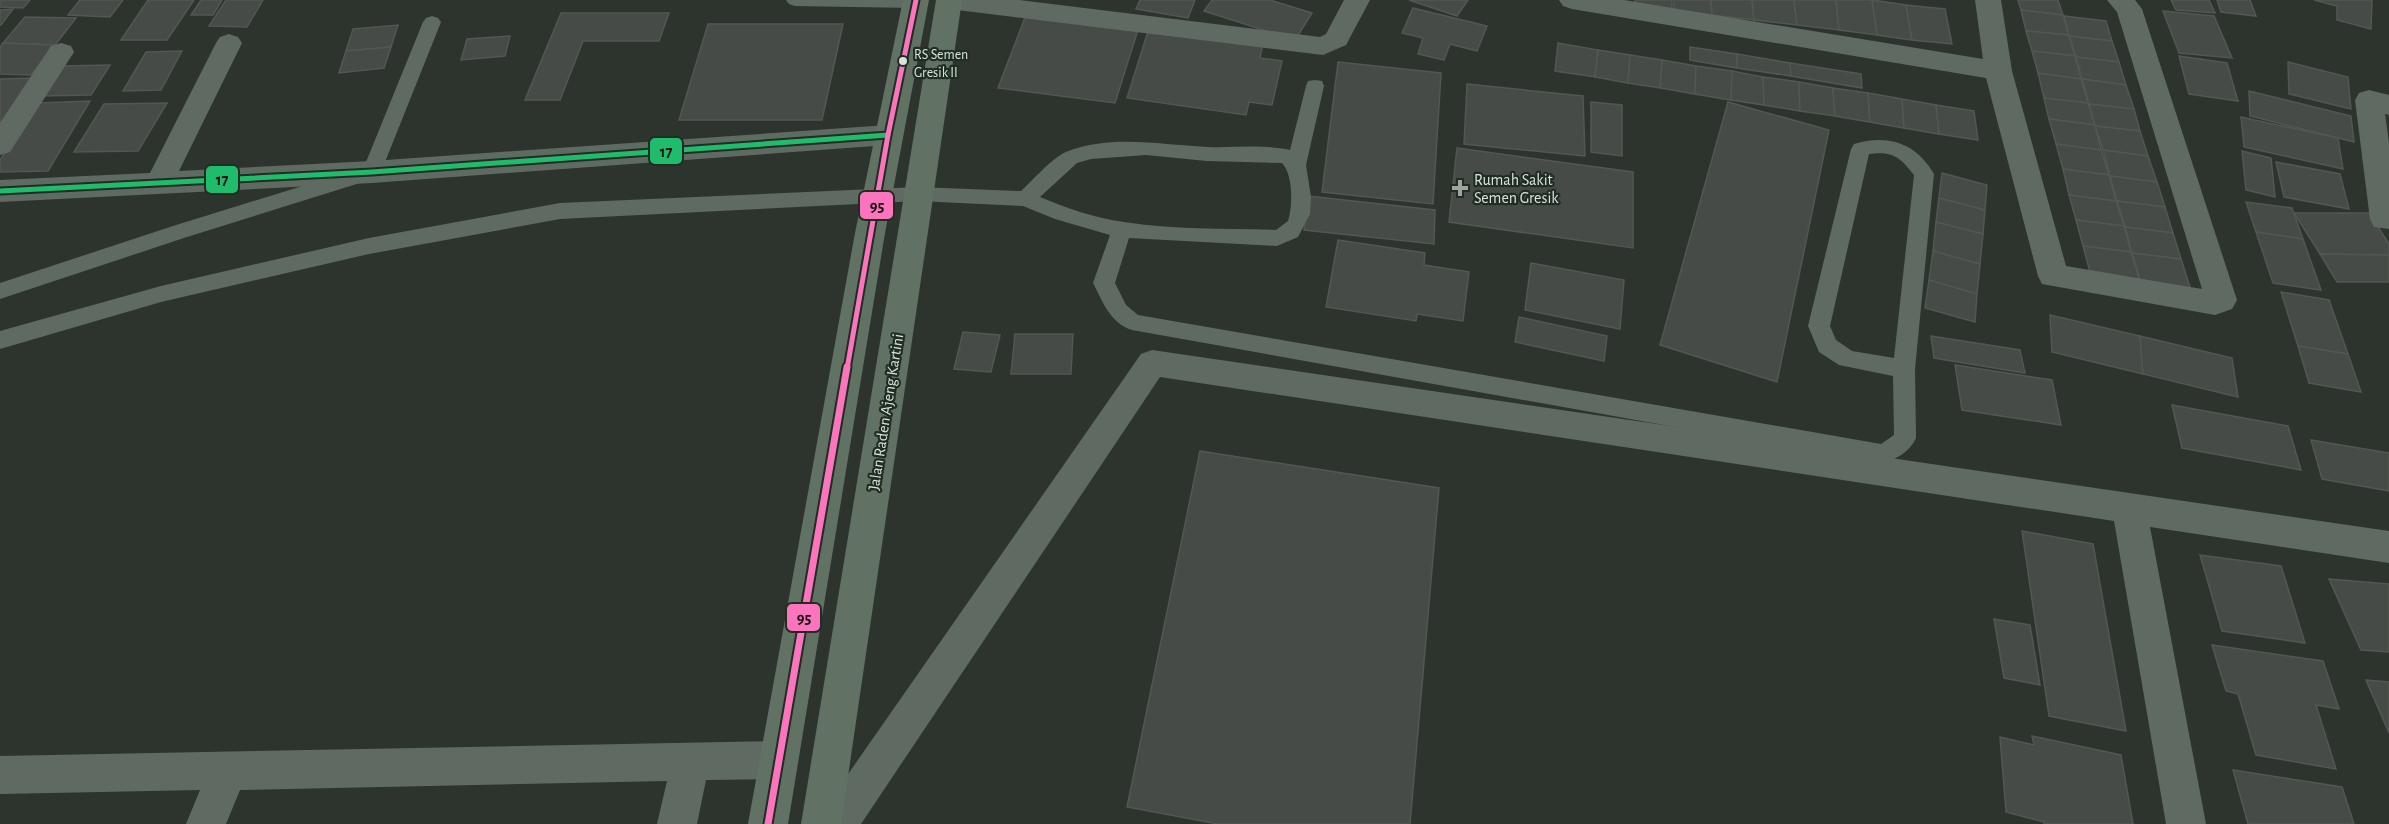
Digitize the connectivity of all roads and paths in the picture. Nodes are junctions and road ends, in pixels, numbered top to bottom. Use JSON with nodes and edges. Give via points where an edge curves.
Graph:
{"nodes":[{"id":1,"x":795,"y":0,"type":"edge"},
{"id":2,"x":949,"y":0,"type":"edge"},
{"id":3,"x":1357,"y":0,"type":"edge"},
{"id":4,"x":1572,"y":0,"type":"edge"},
{"id":5,"x":1988,"y":0,"type":"edge"},
{"id":6,"x":2120,"y":0,"type":"edge"},
{"id":7,"x":916,"y":1,"type":"edge"},
{"id":8,"x":432,"y":22,"type":"dead end"},
{"id":9,"x":230,"y":43,"type":"dead end"},
{"id":10,"x":61,"y":52,"type":"dead end"},
{"id":11,"x":1998,"y":71,"type":"junction"},
{"id":12,"x":1315,"y":86,"type":"dead end"},
{"id":13,"x":2389,"y":105,"type":"edge"},
{"id":14,"x":888,"y":135,"type":"junction"},
{"id":15,"x":0,"y":145,"type":"edge"},
{"id":16,"x":1296,"y":165,"type":"junction"},
{"id":17,"x":372,"y":172,"type":"junction"},
{"id":18,"x":159,"y":183,"type":"junction"},
{"id":19,"x":0,"y":191,"type":"edge"},
{"id":20,"x":918,"y":194,"type":"junction"},
{"id":21,"x":879,"y":196,"type":"junction"},
{"id":22,"x":1025,"y":199,"type":"junction"},
{"id":23,"x":2385,"y":219,"type":"dead end"},
{"id":24,"x":1122,"y":230,"type":"junction"},
{"id":25,"x":0,"y":291,"type":"edge"},
{"id":26,"x":0,"y":340,"type":"edge"},
{"id":27,"x":1904,"y":369,"type":"junction"},
{"id":28,"x":2129,"y":508,"type":"junction"},
{"id":29,"x":2389,"y":548,"type":"edge"},
{"id":30,"x":779,"y":760,"type":"junction"},
{"id":31,"x":691,"y":762,"type":"junction"},
{"id":32,"x":228,"y":771,"type":"junction"},
{"id":33,"x":0,"y":775,"type":"edge"},
{"id":34,"x":206,"y":824,"type":"edge"},
{"id":35,"x":677,"y":824,"type":"edge"},
{"id":36,"x":768,"y":824,"type":"edge"},
{"id":37,"x":821,"y":824,"type":"edge"},
{"id":38,"x":837,"y":824,"type":"edge"},
{"id":39,"x":2186,"y":824,"type":"edge"}],
"edges":[{"from":1,"to":7,"type":"lane"},
{"from":2,"to":3,"type":"street","via":[[1323,46],[1337,39]]},
{"from":2,"to":20,"type":"highway","name":"Jalan Raden Ajeng Kartini"},
{"from":4,"to":11,"type":"street"},
{"from":5,"to":11,"type":"street"},
{"from":6,"to":11,"type":"street","via":[[2129,9],[2221,300],[2215,303],[2053,276]]},
{"from":7,"to":14,"type":"highway"},
{"from":8,"to":17,"type":"lane"},
{"from":9,"to":18,"type":"street"},
{"from":10,"to":15,"type":"street"},
{"from":12,"to":16,"type":"lane"},
{"from":13,"to":23,"type":"street","via":[[2369,100]]},
{"from":14,"to":17,"type":"street"},
{"from":14,"to":21,"type":"highway"},
{"from":16,"to":22,"type":"lane","via":[[1274,154],[1207,154],[1146,148],[1091,152],[1070,158]]},
{"from":16,"to":24,"type":"lane","via":[[1300,218],[1294,230],[1277,238]]},
{"from":17,"to":18,"type":"street"},
{"from":17,"to":25,"type":"lane"},
{"from":18,"to":19,"type":"street"},
{"from":20,"to":21,"type":"lane"},
{"from":20,"to":22,"type":"lane"},
{"from":20,"to":37,"type":"highway","name":"Jalan Raden Ajeng Kartini"},
{"from":21,"to":26,"type":"lane","via":[[560,211],[369,246],[161,294]]},
{"from":21,"to":30,"type":"highway"},
{"from":22,"to":24,"type":"lane","via":[[1070,217]]},
{"from":24,"to":27,"type":"lane","via":[[1104,283],[1118,311],[1132,322],[1882,454],[1905,438]]},
{"from":27,"to":27,"type":"lane","via":[[1924,174],[1910,154],[1884,144],[1861,149],[1819,326],[1827,346],[1847,358]]},
{"from":28,"to":29,"type":"street"},
{"from":28,"to":38,"type":"street","via":[[1152,363]]},
{"from":28,"to":39,"type":"street"},
{"from":30,"to":31,"type":"street"},
{"from":30,"to":36,"type":"highway"},
{"from":31,"to":32,"type":"street"},
{"from":31,"to":35,"type":"street"},
{"from":32,"to":33,"type":"street"},
{"from":32,"to":34,"type":"street"}]}
